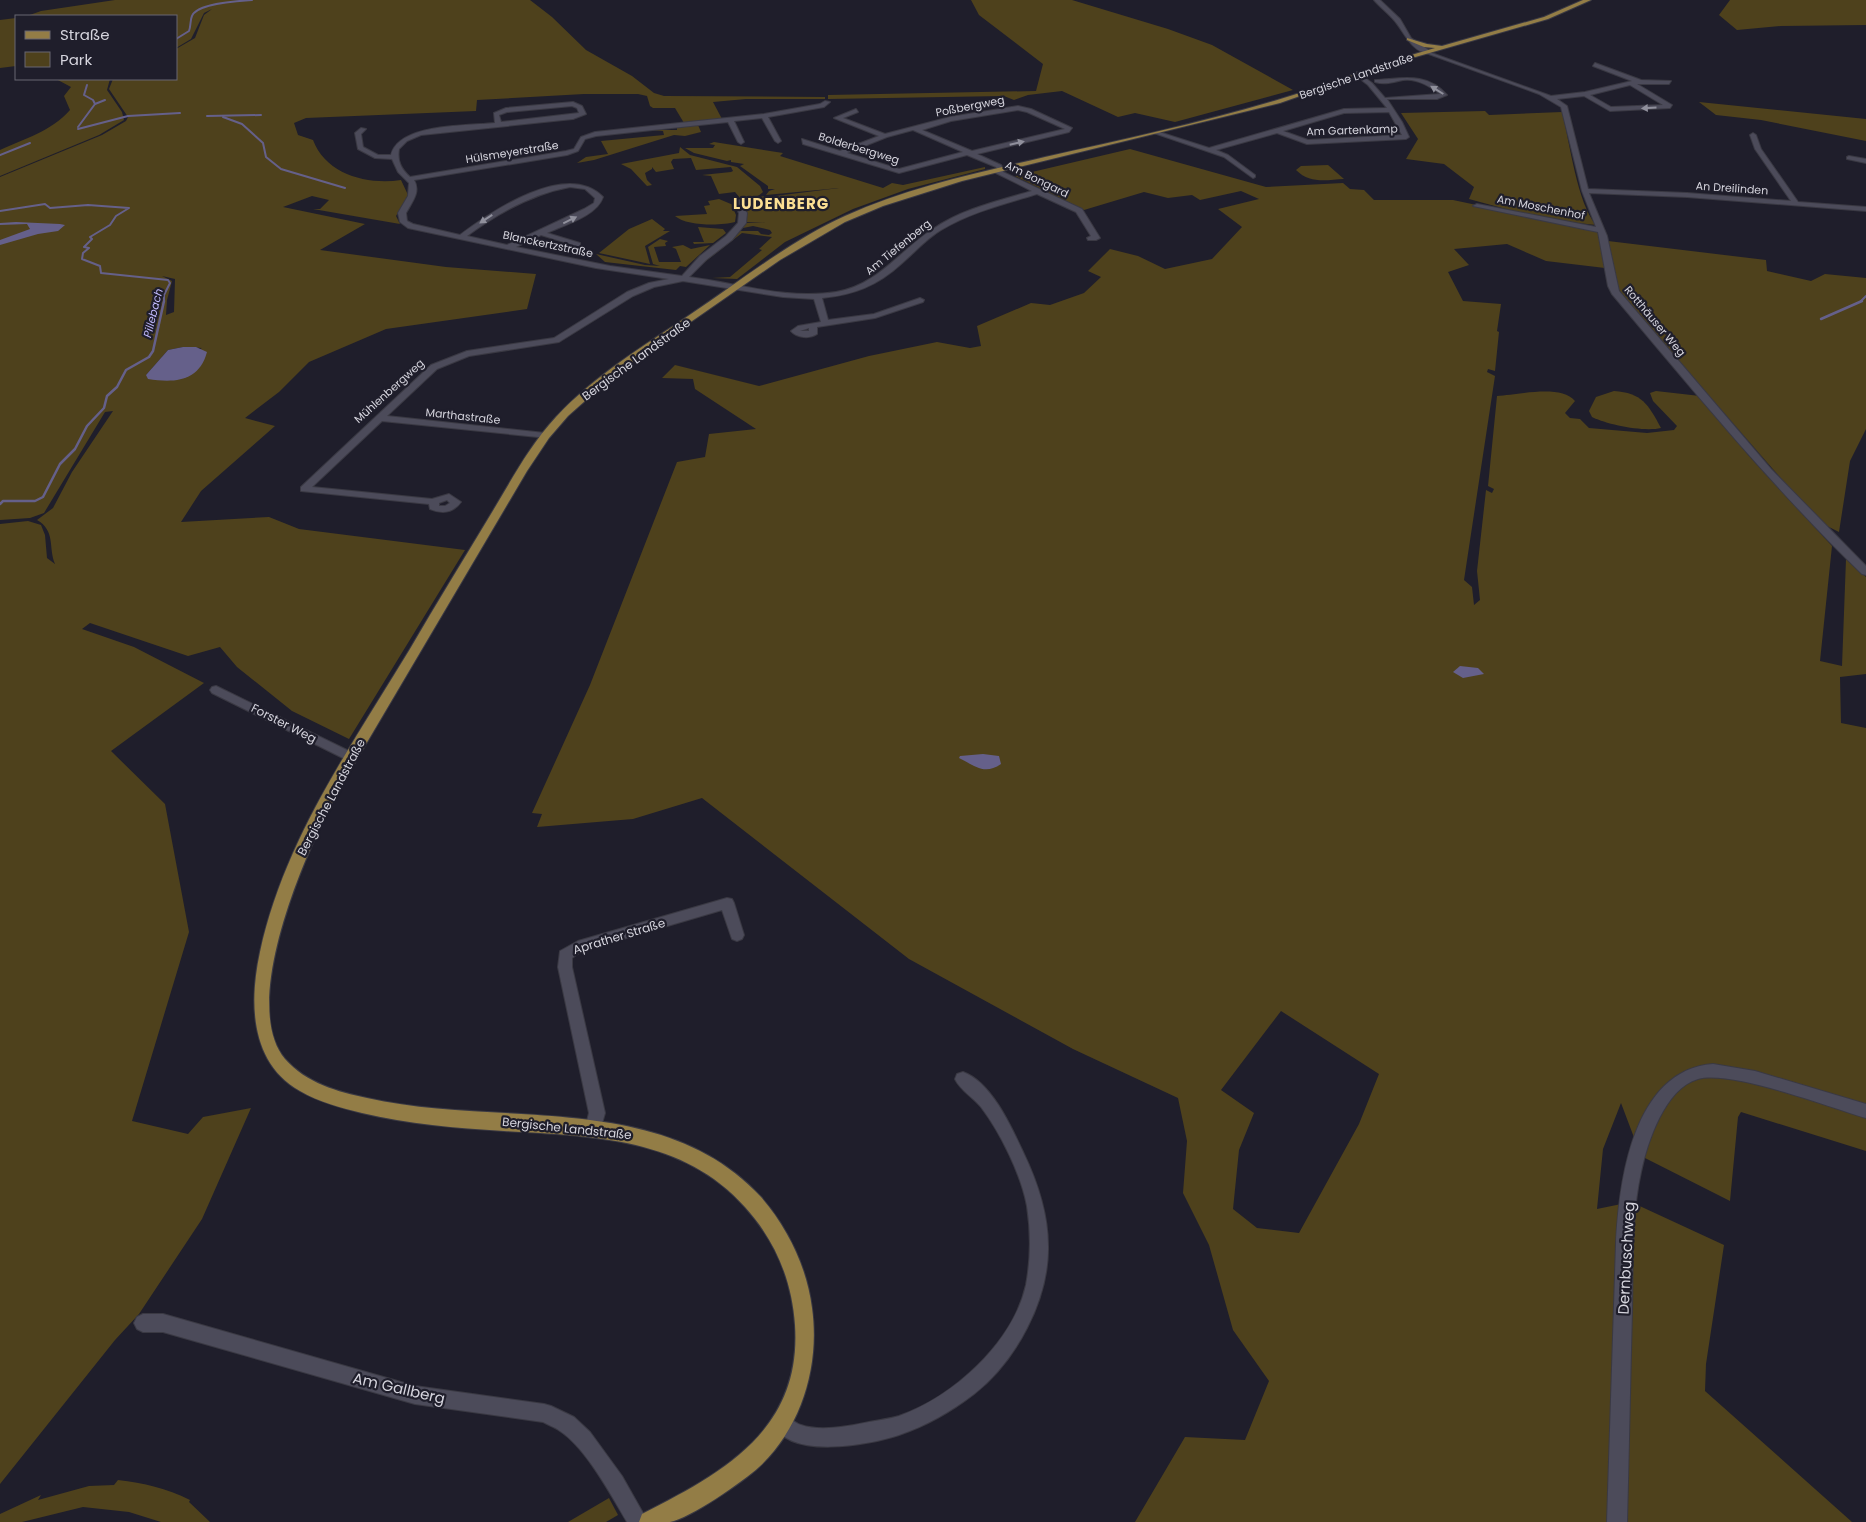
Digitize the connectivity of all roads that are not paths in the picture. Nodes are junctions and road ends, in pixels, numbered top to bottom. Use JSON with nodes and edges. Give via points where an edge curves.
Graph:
{"nodes":[{"id":1,"x":1377,"y":0,"type":"edge"},
{"id":2,"x":1588,"y":0,"type":"edge"},
{"id":3,"x":1410,"y":39,"type":"junction"},
{"id":4,"x":1447,"y":46,"type":"junction"},
{"id":5,"x":1428,"y":52,"type":"junction"},
{"id":6,"x":1409,"y":57,"type":"junction"},
{"id":7,"x":1595,"y":65,"type":"dead end"},
{"id":8,"x":1360,"y":73,"type":"junction"},
{"id":9,"x":1377,"y":81,"type":"junction"},
{"id":10,"x":1640,"y":82,"type":"junction"},
{"id":11,"x":1669,"y":82,"type":"dead end"},
{"id":12,"x":1631,"y":83,"type":"junction"},
{"id":13,"x":1585,"y":94,"type":"junction"},
{"id":14,"x":1385,"y":98,"type":"junction"},
{"id":15,"x":1552,"y":98,"type":"junction"},
{"id":16,"x":827,"y":102,"type":"dead end"},
{"id":17,"x":1389,"y":110,"type":"junction"},
{"id":18,"x":856,"y":111,"type":"dead end"},
{"id":19,"x":1399,"y":118,"type":"junction"},
{"id":20,"x":766,"y":119,"type":"junction"},
{"id":21,"x":732,"y":123,"type":"junction"},
{"id":22,"x":498,"y":125,"type":"junction"},
{"id":23,"x":363,"y":128,"type":"dead end"},
{"id":24,"x":917,"y":129,"type":"junction"},
{"id":25,"x":1278,"y":131,"type":"junction"},
{"id":26,"x":1157,"y":133,"type":"junction"},
{"id":27,"x":1753,"y":135,"type":"dead end"},
{"id":28,"x":885,"y":136,"type":"junction"},
{"id":29,"x":804,"y":140,"type":"dead end"},
{"id":30,"x":778,"y":141,"type":"dead end"},
{"id":31,"x":741,"y":142,"type":"dead end"},
{"id":32,"x":1210,"y":150,"type":"junction"},
{"id":33,"x":842,"y":153,"type":"junction"},
{"id":34,"x":969,"y":154,"type":"junction"},
{"id":35,"x":395,"y":157,"type":"junction"},
{"id":36,"x":1849,"y":158,"type":"dead end"},
{"id":37,"x":1866,"y":161,"type":"edge"},
{"id":38,"x":1000,"y":169,"type":"junction"},
{"id":39,"x":1252,"y":176,"type":"dead end"},
{"id":40,"x":408,"y":179,"type":"junction"},
{"id":41,"x":1038,"y":191,"type":"junction"},
{"id":42,"x":1585,"y":191,"type":"junction"},
{"id":43,"x":737,"y":202,"type":"dead end"},
{"id":44,"x":1796,"y":204,"type":"junction"},
{"id":45,"x":1477,"y":206,"type":"dead end"},
{"id":46,"x":1866,"y":209,"type":"edge"},
{"id":47,"x":1601,"y":230,"type":"junction"},
{"id":48,"x":541,"y":234,"type":"junction"},
{"id":49,"x":462,"y":237,"type":"junction"},
{"id":50,"x":1091,"y":238,"type":"dead end"},
{"id":51,"x":578,"y":245,"type":"dead end"},
{"id":52,"x":510,"y":247,"type":"junction"},
{"id":53,"x":684,"y":278,"type":"junction"},
{"id":54,"x":737,"y":286,"type":"junction"},
{"id":55,"x":817,"y":296,"type":"junction"},
{"id":56,"x":920,"y":300,"type":"dead end"},
{"id":57,"x":825,"y":324,"type":"junction"},
{"id":58,"x":813,"y":328,"type":"dead end"},
{"id":59,"x":378,"y":418,"type":"junction"},
{"id":60,"x":545,"y":436,"type":"junction"},
{"id":61,"x":434,"y":502,"type":"dead end"},
{"id":62,"x":1866,"y":572,"type":"edge"},
{"id":63,"x":216,"y":690,"type":"dead end"},
{"id":64,"x":351,"y":757,"type":"junction"},
{"id":65,"x":738,"y":934,"type":"dead end"},
{"id":66,"x":963,"y":1078,"type":"dead end"},
{"id":67,"x":1866,"y":1111,"type":"edge"},
{"id":68,"x":593,"y":1128,"type":"junction"},
{"id":69,"x":143,"y":1323,"type":"dead end"},
{"id":70,"x":782,"y":1424,"type":"junction"},
{"id":71,"x":638,"y":1522,"type":"edge"},
{"id":72,"x":650,"y":1522,"type":"edge"},
{"id":73,"x":1616,"y":1522,"type":"edge"}],
"edges":[{"from":1,"to":3,"type":"street","via":[[1398,20]]},
{"from":2,"to":4,"type":"main road","name":"Bergische Landstraße","via":[[1541,20]]},
{"from":3,"to":4,"type":"main road","via":[[1426,46]]},
{"from":3,"to":5,"type":"street"},
{"from":3,"to":6,"type":"street","via":[[1408,41],[1414,50]]},
{"from":4,"to":5,"type":"main road","name":"Bergische Landstraße"},
{"from":5,"to":6,"type":"main road","name":"Bergische Landstraße"},
{"from":5,"to":15,"type":"street"},
{"from":6,"to":8,"type":"main road","name":"Bergische Landstraße"},
{"from":7,"to":10,"type":"street"},
{"from":8,"to":9,"type":"street","name":"Am Gartenkamp","via":[[1373,76]]},
{"from":8,"to":14,"type":"street","name":"Am Gartenkamp"},
{"from":8,"to":26,"type":"main road","name":"Bergische Landstraße","via":[[1265,106]]},
{"from":9,"to":14,"type":"street","name":"Am Gartenkamp"},
{"from":14,"to":9,"type":"street","one_way":true,"via":[[1437,98],[1444,95],[1410,78]]},
{"from":10,"to":11,"type":"street"},
{"from":10,"to":12,"type":"street"},
{"from":12,"to":13,"type":"street"},
{"from":12,"to":13,"type":"street","one_way":true,"via":[[1670,106],[1610,109]]},
{"from":13,"to":15,"type":"street"},
{"from":14,"to":17,"type":"street","name":"Am Gartenkamp"},
{"from":14,"to":19,"type":"street","name":"Am Gartenkamp"},
{"from":15,"to":42,"type":"street","name":"Rotthäuser Weg","via":[[1565,108]]},
{"from":16,"to":20,"type":"street","name":"Hülsmeyerstraße","via":[[822,106]]},
{"from":17,"to":19,"type":"street","name":"Am Gartenkamp"},
{"from":17,"to":25,"type":"street","name":"Am Gartenkamp","via":[[1344,111]]},
{"from":18,"to":28,"type":"street","via":[[837,118]]},
{"from":19,"to":25,"type":"street","name":"Am Gartenkamp","via":[[1405,138],[1307,142]]},
{"from":20,"to":21,"type":"street","name":"Hülsmeyerstraße"},
{"from":20,"to":30,"type":"street"},
{"from":21,"to":31,"type":"street"},
{"from":21,"to":40,"type":"street","name":"Hülsmeyerstraße","via":[[595,134],[583,138],[576,150],[567,153]]},
{"from":22,"to":22,"type":"street","via":[[572,117],[583,114],[580,106],[573,104],[502,111],[496,114]]},
{"from":22,"to":35,"type":"street","via":[[412,136],[400,142]]},
{"from":23,"to":35,"type":"street","via":[[358,133],[360,148],[377,157]]},
{"from":24,"to":28,"type":"street"},
{"from":24,"to":34,"type":"street","name":"Am Bongard"},
{"from":34,"to":24,"type":"street","name":"Poßbergweg","one_way":true,"via":[[1069,128],[1018,108],[950,119]]},
{"from":25,"to":32,"type":"street","name":"Am Gartenkamp","via":[[1234,138],[1239,142]]},
{"from":26,"to":32,"type":"street"},
{"from":26,"to":38,"type":"main road","name":"Bergische Landstraße"},
{"from":27,"to":44,"type":"street","name":"An Dreilinden","via":[[1758,149]]},
{"from":28,"to":33,"type":"street"},
{"from":29,"to":33,"type":"street","name":"Bolderbergweg","via":[[805,143]]},
{"from":32,"to":39,"type":"street","via":[[1226,156]]},
{"from":33,"to":34,"type":"street","name":"Bolderbergweg","via":[[899,172]]},
{"from":34,"to":38,"type":"street","name":"Am Bongard","via":[[992,168]]},
{"from":35,"to":40,"type":"street","via":[[398,168]]},
{"from":36,"to":37,"type":"street"},
{"from":38,"to":41,"type":"street","name":"Am Bongard"},
{"from":38,"to":54,"type":"main road","name":"Bergische Landstraße","via":[[911,193],[855,214],[807,239]]},
{"from":40,"to":49,"type":"street","name":"Blanckertzstraße","via":[[413,185],[413,194],[402,216],[408,225]]},
{"from":41,"to":50,"type":"street","name":"Am Bongard","via":[[1082,214],[1096,238]]},
{"from":41,"to":55,"type":"street","name":"Am Tiefenberg","via":[[982,208],[947,223],[923,239],[890,271],[871,284],[844,293]]},
{"from":42,"to":44,"type":"street","name":"An Dreilinden"},
{"from":42,"to":47,"type":"street","name":"Rotthäuser Weg"},
{"from":43,"to":53,"type":"street","via":[[743,213],[742,223]]},
{"from":44,"to":46,"type":"street"},
{"from":45,"to":47,"type":"street","name":"Am Moschenhof"},
{"from":47,"to":62,"type":"street","name":"Rotthäuser Weg","via":[[1615,292],[1755,456]]},
{"from":48,"to":49,"type":"street","one_way":true,"via":[[597,204],[599,197],[591,188],[578,183],[549,189],[510,205]]},
{"from":48,"to":51,"type":"street"},
{"from":48,"to":52,"type":"street"},
{"from":49,"to":52,"type":"street","name":"Blanckertzstraße"},
{"from":52,"to":53,"type":"street","name":"Blanckertzstraße","via":[[597,266]]},
{"from":53,"to":54,"type":"street","name":"Blanckertzstraße"},
{"from":53,"to":59,"type":"street","name":"Mühlenbergweg","via":[[630,294],[556,340],[448,360],[434,367]]},
{"from":54,"to":55,"type":"street","name":"Am Tiefenberg","via":[[778,296]]},
{"from":54,"to":60,"type":"main road","name":"Bergische Landstraße","via":[[597,384]]},
{"from":55,"to":57,"type":"street"},
{"from":56,"to":57,"type":"street","via":[[881,314]]},
{"from":57,"to":58,"type":"street"},
{"from":59,"to":60,"type":"street","name":"Marthastraße"},
{"from":59,"to":61,"type":"street","name":"Mühlenbergweg","via":[[304,489]]},
{"from":60,"to":64,"type":"main road","name":"Bergische Landstraße"},
{"from":63,"to":64,"type":"street","name":"Forster Weg"},
{"from":64,"to":68,"type":"main road","name":"Bergische Landstraße","via":[[303,845],[269,949],[262,982],[262,1022],[279,1064],[292,1078],[316,1091],[362,1106],[422,1115]]},
{"from":65,"to":68,"type":"street","name":"Aprather Straße","via":[[727,903],[578,947],[565,955],[597,1113]]},
{"from":66,"to":70,"type":"street","via":[[990,1104],[1022,1169],[1035,1205],[1038,1265],[1034,1290],[1022,1318],[997,1360],[974,1384],[945,1406],[921,1418],[877,1432],[840,1436],[796,1434]]},
{"from":67,"to":73,"type":"street","name":"Dernbuschweg","via":[[1742,1075],[1709,1070],[1687,1076],[1675,1084],[1652,1116],[1637,1154],[1625,1221]]},
{"from":68,"to":70,"type":"main road","name":"Bergische Landstraße","via":[[657,1140],[709,1164],[743,1189],[781,1238],[801,1290],[807,1330],[802,1371]]},
{"from":69,"to":71,"type":"street","name":"Am Gallberg","via":[[163,1323],[415,1395],[544,1413],[566,1424],[583,1439]]},
{"from":70,"to":72,"type":"main road","name":"Bergische Landstraße","via":[[753,1459],[730,1477]]}]}
